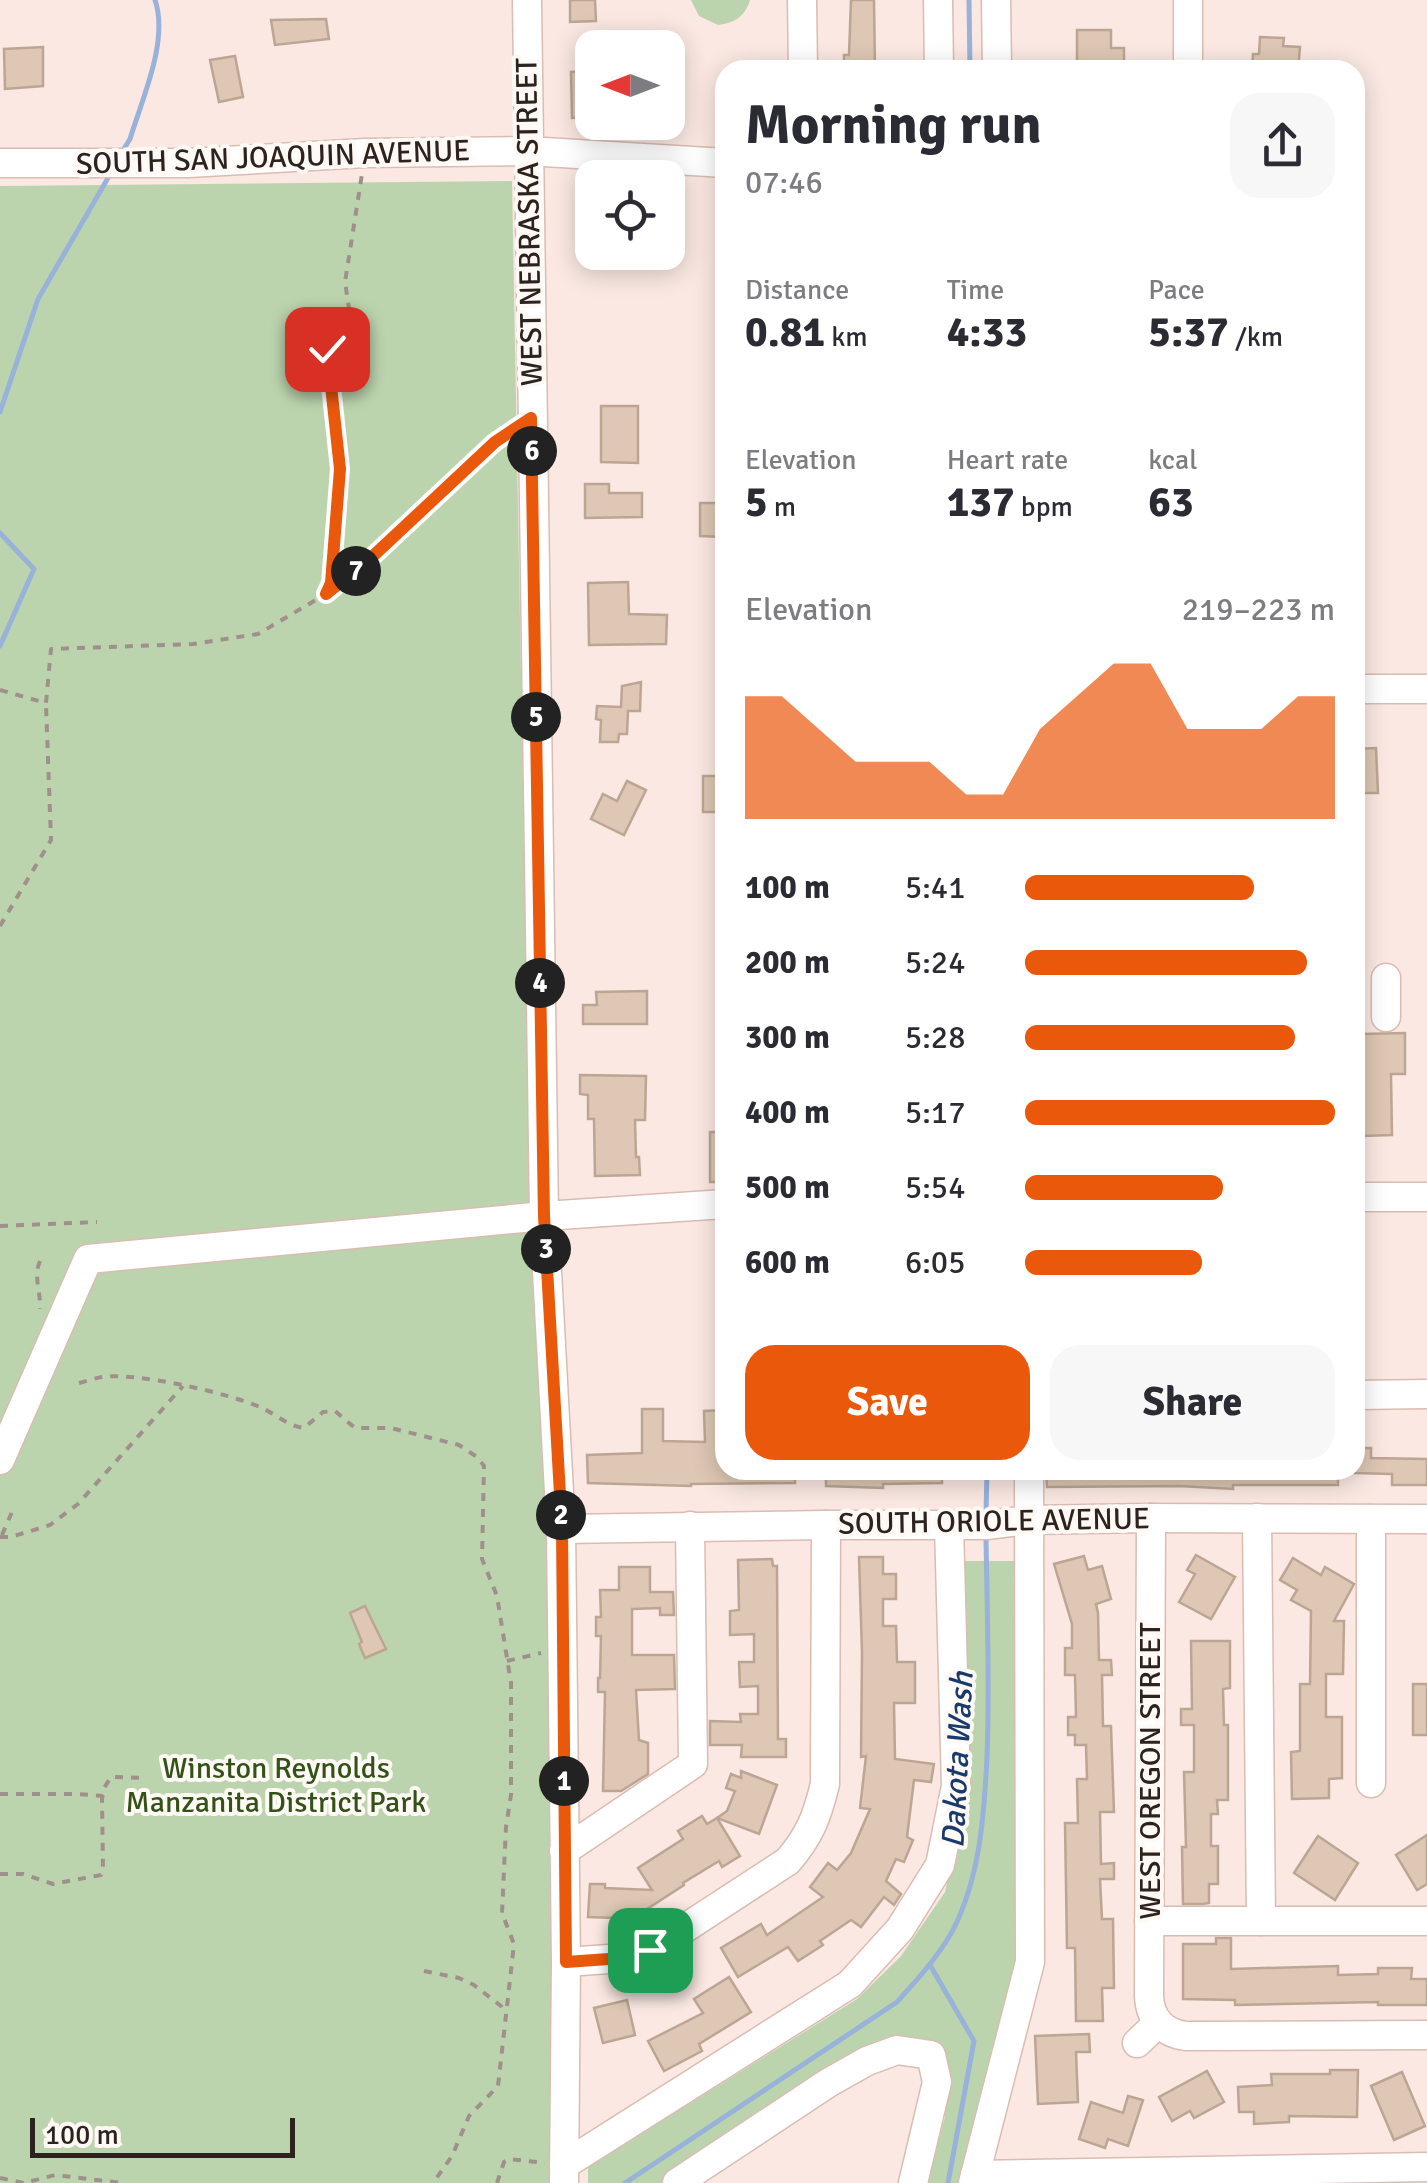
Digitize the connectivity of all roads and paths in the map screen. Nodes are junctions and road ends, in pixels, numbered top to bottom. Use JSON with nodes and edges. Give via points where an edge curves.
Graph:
{"nodes":[{"id":1,"x":526,"y":0,"type":"edge"},
{"id":2,"x":802,"y":0,"type":"edge"},
{"id":3,"x":938,"y":0,"type":"edge"},
{"id":4,"x":996,"y":0,"type":"edge"},
{"id":5,"x":1188,"y":0,"type":"edge"},
{"id":6,"x":803,"y":60,"type":"edge"},
{"id":7,"x":939,"y":60,"type":"edge"},
{"id":8,"x":996,"y":60,"type":"edge"},
{"id":9,"x":1188,"y":60,"type":"edge"},
{"id":10,"x":528,"y":151,"type":"junction"},
{"id":11,"x":366,"y":153,"type":"junction"},
{"id":12,"x":715,"y":162,"type":"edge"},
{"id":13,"x":0,"y":163,"type":"edge"},
{"id":14,"x":531,"y":418,"type":"junction"},
{"id":15,"x":326,"y":594,"type":"junction"},
{"id":16,"x":1365,"y":689,"type":"edge"},
{"id":17,"x":1427,"y":689,"type":"edge"},
{"id":18,"x":0,"y":690,"type":"edge"},
{"id":19,"x":46,"y":703,"type":"junction"},
{"id":20,"x":0,"y":926,"type":"edge"},
{"id":21,"x":1386,"y":978,"type":"dead end"},
{"id":22,"x":1386,"y":1017,"type":"dead end"},
{"id":23,"x":1427,"y":1196,"type":"edge"},
{"id":24,"x":1365,"y":1197,"type":"edge"},
{"id":25,"x":715,"y":1205,"type":"edge"},
{"id":26,"x":544,"y":1216,"type":"junction"},
{"id":27,"x":96,"y":1222,"type":"dead end"},
{"id":28,"x":0,"y":1226,"type":"edge"},
{"id":29,"x":40,"y":1261,"type":"dead end"},
{"id":30,"x":37,"y":1322,"type":"dead end"},
{"id":31,"x":80,"y":1384,"type":"dead end"},
{"id":32,"x":183,"y":1386,"type":"junction"},
{"id":33,"x":1427,"y":1394,"type":"edge"},
{"id":34,"x":1365,"y":1395,"type":"edge"},
{"id":35,"x":0,"y":1460,"type":"edge"},
{"id":36,"x":1030,"y":1480,"type":"edge"},
{"id":37,"x":12,"y":1512,"type":"dead end"},
{"id":38,"x":1151,"y":1518,"type":"junction"},
{"id":39,"x":1257,"y":1518,"type":"junction"},
{"id":40,"x":1370,"y":1519,"type":"junction"},
{"id":41,"x":1427,"y":1519,"type":"edge"},
{"id":42,"x":1029,"y":1520,"type":"junction"},
{"id":43,"x":826,"y":1524,"type":"junction"},
{"id":44,"x":948,"y":1525,"type":"junction"},
{"id":45,"x":690,"y":1526,"type":"junction"},
{"id":46,"x":562,"y":1529,"type":"junction"},
{"id":47,"x":0,"y":1538,"type":"edge"},
{"id":48,"x":562,"y":1648,"type":"junction"},
{"id":49,"x":507,"y":1661,"type":"junction"},
{"id":50,"x":145,"y":1778,"type":"dead end"},
{"id":51,"x":1370,"y":1782,"type":"dead end"},
{"id":52,"x":0,"y":1794,"type":"edge"},
{"id":53,"x":103,"y":1796,"type":"junction"},
{"id":54,"x":564,"y":1851,"type":"junction"},
{"id":55,"x":0,"y":1874,"type":"edge"},
{"id":56,"x":1427,"y":1920,"type":"edge"},
{"id":57,"x":1261,"y":1921,"type":"junction"},
{"id":58,"x":1149,"y":1922,"type":"junction"},
{"id":59,"x":566,"y":1962,"type":"junction"},
{"id":60,"x":424,"y":1972,"type":"dead end"},
{"id":61,"x":506,"y":2015,"type":"junction"},
{"id":62,"x":1158,"y":2022,"type":"junction"},
{"id":63,"x":1427,"y":2035,"type":"edge"},
{"id":64,"x":1137,"y":2043,"type":"dead end"},
{"id":65,"x":1427,"y":2167,"type":"edge"},
{"id":66,"x":564,"y":2174,"type":"edge"},
{"id":67,"x":0,"y":2178,"type":"edge"},
{"id":68,"x":974,"y":2179,"type":"edge"},
{"id":69,"x":122,"y":2183,"type":"edge"},
{"id":70,"x":433,"y":2183,"type":"edge"},
{"id":71,"x":497,"y":2183,"type":"edge"},
{"id":72,"x":677,"y":2183,"type":"edge"},
{"id":73,"x":913,"y":2183,"type":"edge"}],
"edges":[{"from":1,"to":10,"type":"street","name":"WEST NEBRASKA STREET"},
{"from":2,"to":6,"type":"street"},
{"from":3,"to":7,"type":"street"},
{"from":4,"to":8,"type":"street"},
{"from":5,"to":9,"type":"street"},
{"from":10,"to":11,"type":"street","name":"SOUTH SAN JOAQUIN AVENUE"},
{"from":10,"to":12,"type":"street","name":"SOUTH SAN JOAQUIN AVENUE"},
{"from":10,"to":14,"type":"street","name":"WEST NEBRASKA STREET"},
{"from":11,"to":13,"type":"street","name":"SOUTH SAN JOAQUIN AVENUE","via":[[188,163]]},
{"from":11,"to":15,"type":"path","via":[[345,282],[350,315],[327,349],[340,469]]},
{"from":14,"to":15,"type":"path","via":[[495,442]]},
{"from":14,"to":26,"type":"street","name":"WEST NEBRASKA STREET"},
{"from":15,"to":19,"type":"path","via":[[258,634],[193,644],[51,649]]},
{"from":16,"to":17,"type":"street"},
{"from":18,"to":19,"type":"path"},
{"from":19,"to":20,"type":"path","via":[[51,840]]},
{"from":21,"to":22,"type":"street"},
{"from":23,"to":24,"type":"street"},
{"from":25,"to":26,"type":"street"},
{"from":26,"to":35,"type":"street","via":[[88,1259]]},
{"from":26,"to":46,"type":"street","name":"WEST NEBRASKA STREET"},
{"from":27,"to":28,"type":"path"},
{"from":29,"to":30,"type":"path"},
{"from":31,"to":32,"type":"path","via":[[127,1376]]},
{"from":32,"to":47,"type":"path","via":[[78,1504],[50,1525]]},
{"from":32,"to":49,"type":"path","via":[[262,1408],[294,1427],[335,1411],[356,1428],[391,1428],[459,1445],[477,1457],[484,1466],[482,1559],[497,1596]]},
{"from":33,"to":34,"type":"street"},
{"from":36,"to":42,"type":"street"},
{"from":37,"to":47,"type":"path"},
{"from":38,"to":39,"type":"street","name":"SOUTH ORIOLE AVENUE"},
{"from":38,"to":42,"type":"street","name":"SOUTH ORIOLE AVENUE"},
{"from":38,"to":58,"type":"street","name":"WEST OREGON STREET"},
{"from":39,"to":40,"type":"street","name":"SOUTH ORIOLE AVENUE"},
{"from":39,"to":57,"type":"street"},
{"from":40,"to":41,"type":"street","name":"SOUTH ORIOLE AVENUE"},
{"from":40,"to":51,"type":"street"},
{"from":42,"to":44,"type":"street","name":"SOUTH ORIOLE AVENUE"},
{"from":42,"to":68,"type":"street","via":[[1030,1962]]},
{"from":43,"to":44,"type":"street","name":"SOUTH ORIOLE AVENUE"},
{"from":43,"to":45,"type":"street","name":"SOUTH ORIOLE AVENUE"},
{"from":43,"to":59,"type":"street","via":[[824,1784],[805,1841],[788,1861],[650,1950]]},
{"from":44,"to":66,"type":"street","via":[[956,1786],[940,1865],[900,1929],[850,1984]]},
{"from":45,"to":46,"type":"street","name":"SOUTH ORIOLE AVENUE"},
{"from":45,"to":54,"type":"street","via":[[693,1764]]},
{"from":46,"to":48,"type":"street","name":"WEST NEBRASKA STREET"},
{"from":48,"to":49,"type":"path"},
{"from":48,"to":54,"type":"street","name":"WEST NEBRASKA STREET"},
{"from":49,"to":61,"type":"path","via":[[510,1795],[502,1913],[514,1944]]},
{"from":50,"to":53,"type":"path","via":[[111,1777]]},
{"from":52,"to":53,"type":"path"},
{"from":53,"to":55,"type":"path","via":[[101,1875],[52,1884]]},
{"from":54,"to":59,"type":"street","name":"WEST NEBRASKA STREET"},
{"from":56,"to":57,"type":"street"},
{"from":57,"to":58,"type":"street"},
{"from":58,"to":62,"type":"street","name":"WEST OREGON STREET","via":[[1150,2004]]},
{"from":59,"to":66,"type":"street","name":"WEST NEBRASKA STREET"},
{"from":60,"to":61,"type":"path","via":[[474,1985]]},
{"from":61,"to":70,"type":"path","via":[[498,2086],[469,2116]]},
{"from":62,"to":63,"type":"street","via":[[1186,2036]]},
{"from":62,"to":64,"type":"street"},
{"from":65,"to":68,"type":"street"},
{"from":66,"to":71,"type":"path","via":[[509,2159]]},
{"from":67,"to":69,"type":"path","via":[[24,2182],[55,2175]]},
{"from":72,"to":73,"type":"street","via":[[867,2060],[897,2050],[931,2055],[937,2082]]}]}
